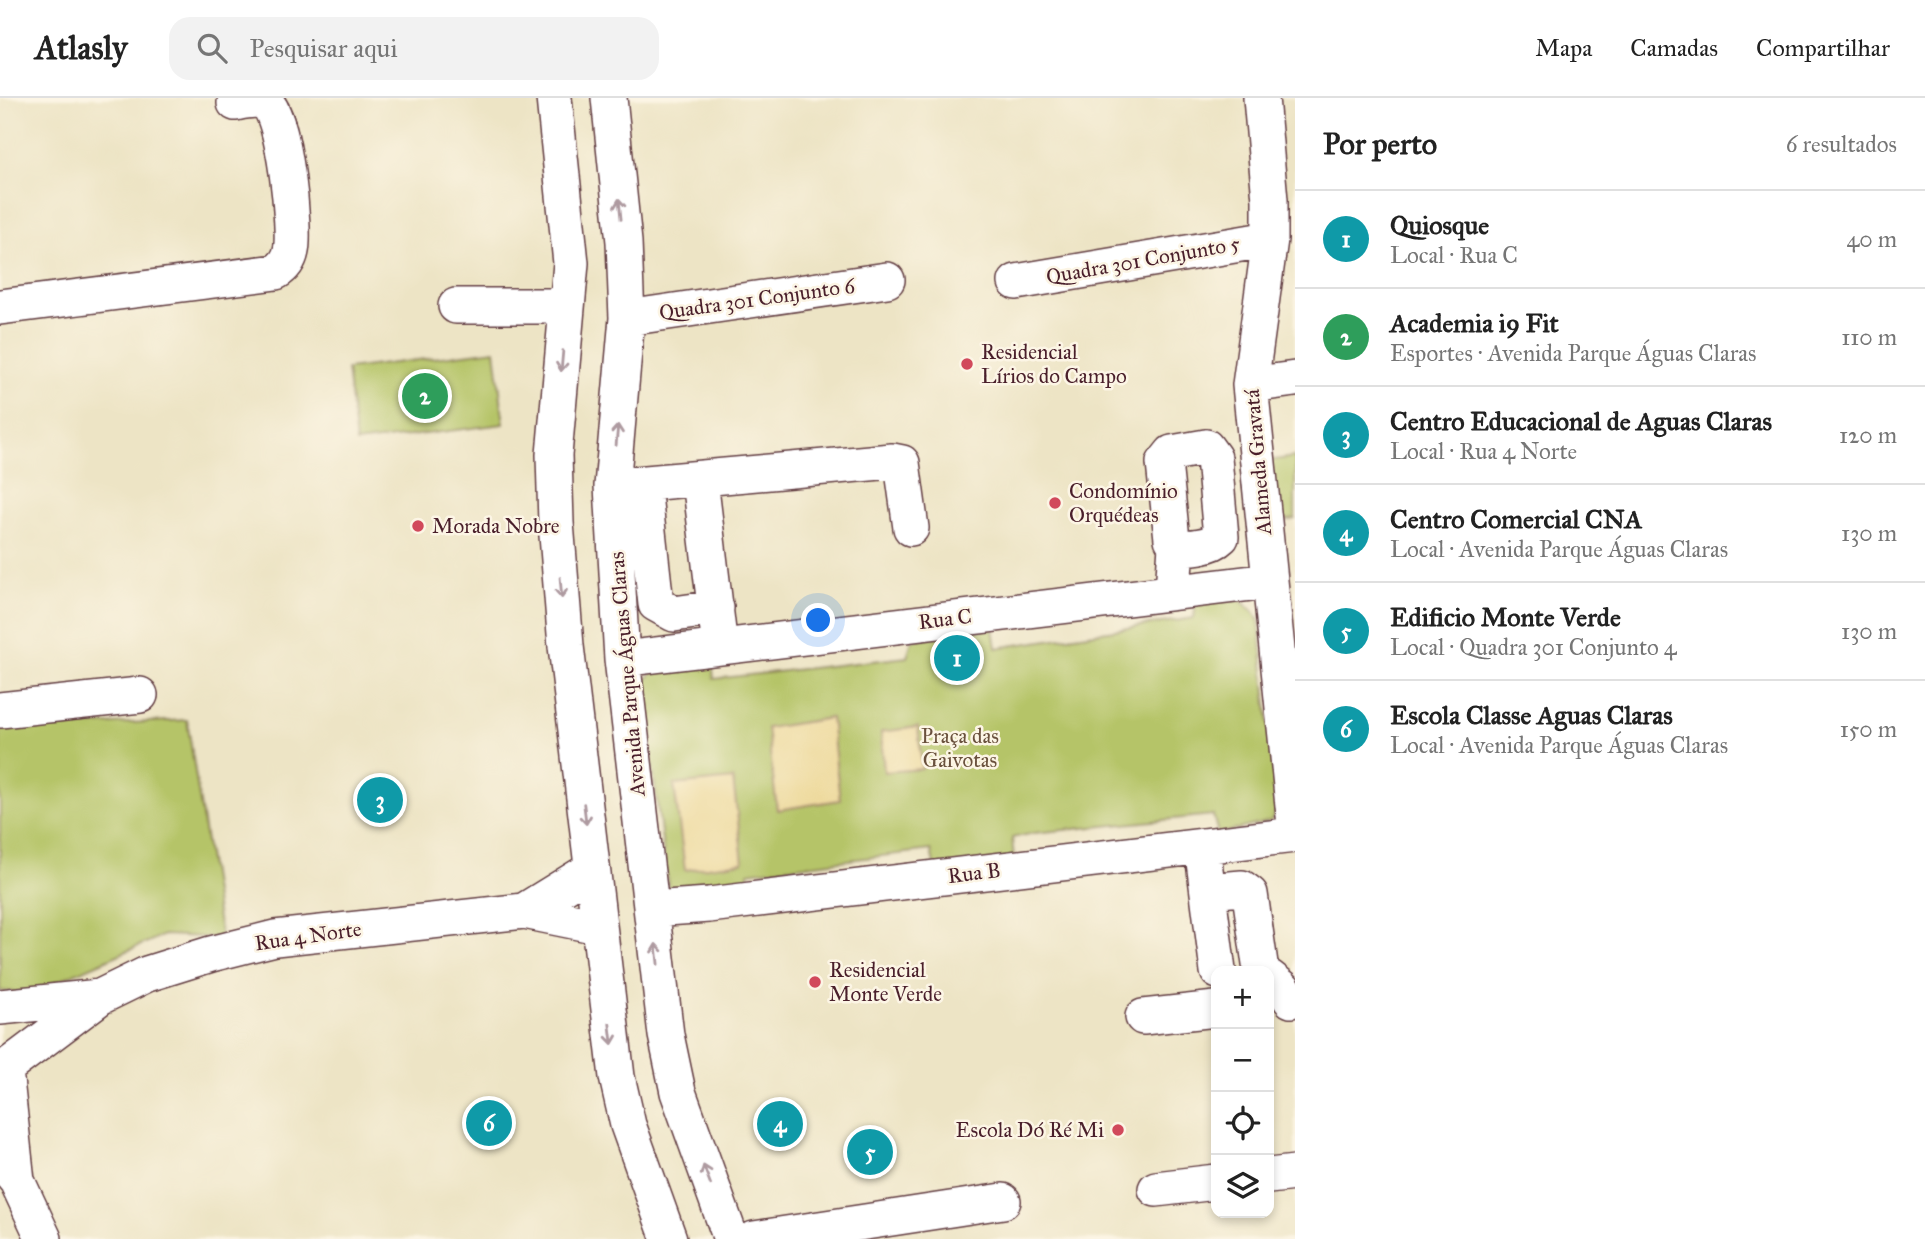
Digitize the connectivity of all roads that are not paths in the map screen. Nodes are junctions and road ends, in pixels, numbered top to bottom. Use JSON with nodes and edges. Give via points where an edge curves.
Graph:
{"nodes":[{"id":1,"x":554,"y":98,"type":"edge"},
{"id":2,"x":609,"y":98,"type":"edge"},
{"id":3,"x":1261,"y":98,"type":"edge"},
{"id":4,"x":234,"y":103,"type":"dead end"},
{"id":5,"x":1283,"y":198,"type":"edge"},
{"id":6,"x":1270,"y":239,"type":"junction"},
{"id":7,"x":887,"y":280,"type":"dead end"},
{"id":8,"x":1016,"y":282,"type":"dead end"},
{"id":9,"x":456,"y":306,"type":"dead end"},
{"id":10,"x":567,"y":306,"type":"junction"},
{"id":11,"x":0,"y":307,"type":"edge"},
{"id":12,"x":627,"y":318,"type":"junction"},
{"id":13,"x":1295,"y":379,"type":"edge"},
{"id":14,"x":1250,"y":384,"type":"junction"},
{"id":15,"x":1254,"y":419,"type":"junction"},
{"id":16,"x":1206,"y":447,"type":"junction"},
{"id":17,"x":701,"y":480,"type":"junction"},
{"id":18,"x":628,"y":486,"type":"junction"},
{"id":19,"x":911,"y":528,"type":"dead end"},
{"id":20,"x":1176,"y":545,"type":"junction"},
{"id":21,"x":1269,"y":581,"type":"junction"},
{"id":22,"x":1173,"y":592,"type":"junction"},
{"id":23,"x":716,"y":608,"type":"junction"},
{"id":24,"x":720,"y":645,"type":"junction"},
{"id":25,"x":622,"y":659,"type":"junction"},
{"id":26,"x":140,"y":695,"type":"dead end"},
{"id":27,"x":1289,"y":709,"type":"edge"},
{"id":28,"x":0,"y":710,"type":"edge"},
{"id":29,"x":1295,"y":825,"type":"edge"},
{"id":30,"x":1295,"y":835,"type":"edge"},
{"id":31,"x":1202,"y":846,"type":"junction"},
{"id":32,"x":592,"y":869,"type":"junction"},
{"id":33,"x":1208,"y":891,"type":"junction"},
{"id":34,"x":652,"y":909,"type":"junction"},
{"id":35,"x":524,"y":911,"type":"junction"},
{"id":36,"x":598,"y":926,"type":"junction"},
{"id":37,"x":1217,"y":966,"type":"edge"},
{"id":38,"x":1260,"y":966,"type":"edge"},
{"id":39,"x":100,"y":997,"type":"junction"},
{"id":40,"x":0,"y":1007,"type":"edge"},
{"id":41,"x":1211,"y":1010,"type":"edge"},
{"id":42,"x":1143,"y":1017,"type":"dead end"},
{"id":43,"x":0,"y":1022,"type":"edge"},
{"id":44,"x":6,"y":1077,"type":"edge"},
{"id":45,"x":8,"y":1171,"type":"edge"},
{"id":46,"x":1295,"y":1173,"type":"edge"},
{"id":47,"x":1274,"y":1175,"type":"edge"},
{"id":48,"x":1211,"y":1183,"type":"edge"},
{"id":49,"x":1156,"y":1189,"type":"dead end"},
{"id":50,"x":1003,"y":1201,"type":"dead end"},
{"id":51,"x":38,"y":1235,"type":"edge"},
{"id":52,"x":669,"y":1239,"type":"edge"},
{"id":53,"x":731,"y":1239,"type":"edge"},
{"id":54,"x":754,"y":1239,"type":"edge"}],
"edges":[{"from":1,"to":10,"type":"street","via":[[569,237]]},
{"from":12,"to":2,"type":"street","name":"Avenida Parque Águas Claras","one_way":true},
{"from":3,"to":5,"type":"street","name":"Alameda Gravatá"},
{"from":4,"to":11,"type":"street","via":[[258,100],[267,104],[278,121],[293,237],[285,265],[276,272]]},
{"from":5,"to":6,"type":"street","name":"Alameda Gravatá"},
{"from":6,"to":8,"type":"street","name":"Quadra 301 Conjunto 5"},
{"from":6,"to":14,"type":"street","name":"Alameda Gravatá"},
{"from":7,"to":12,"type":"street","name":"Quadra 301 Conjunto 6"},
{"from":9,"to":10,"type":"street"},
{"from":10,"to":32,"type":"street","one_way":true,"via":[[554,455],[556,523],[565,646]]},
{"from":18,"to":12,"type":"street","name":"Avenida Parque Águas Claras","one_way":true},
{"from":13,"to":14,"type":"street"},
{"from":14,"to":15,"type":"street","name":"Alameda Gravatá"},
{"from":15,"to":16,"type":"street","via":[[1227,424]]},
{"from":15,"to":21,"type":"street","name":"Alameda Gravatá"},
{"from":16,"to":20,"type":"street","via":[[1166,458]]},
{"from":16,"to":20,"type":"street","via":[[1214,457],[1220,537],[1213,543]]},
{"from":17,"to":18,"type":"street"},
{"from":17,"to":19,"type":"street","via":[[902,463]]},
{"from":17,"to":23,"type":"street"},
{"from":18,"to":23,"type":"street","via":[[656,604],[674,614]]},
{"from":18,"to":25,"type":"street","name":"Avenida Parque Águas Claras"},
{"from":20,"to":22,"type":"street"},
{"from":21,"to":22,"type":"street","name":"Rua C"},
{"from":21,"to":27,"type":"street","name":"Alameda Gravatá"},
{"from":22,"to":24,"type":"street","name":"Rua C"},
{"from":23,"to":24,"type":"street"},
{"from":24,"to":25,"type":"street","name":"Rua C"},
{"from":25,"to":34,"type":"street","name":"Avenida Parque Águas Claras"},
{"from":26,"to":28,"type":"street"},
{"from":27,"to":29,"type":"street","name":"Alameda Gravatá"},
{"from":30,"to":31,"type":"street","name":"Rua B"},
{"from":31,"to":33,"type":"street"},
{"from":31,"to":34,"type":"street","name":"Rua B"},
{"from":32,"to":35,"type":"street","name":"Rua 4 Norte"},
{"from":32,"to":36,"type":"street"},
{"from":33,"to":37,"type":"street"},
{"from":33,"to":38,"type":"street","via":[[1242,888],[1250,894]]},
{"from":53,"to":34,"type":"street","name":"Avenida Parque Águas Claras","one_way":true,"via":[[678,1092],[666,1035]]},
{"from":35,"to":36,"type":"street","name":"Rua 4 Norte"},
{"from":35,"to":39,"type":"street","name":"Rua 4 Norte","via":[[275,938],[147,974]]},
{"from":36,"to":52,"type":"street","one_way":true,"via":[[621,1100]]},
{"from":39,"to":40,"type":"street","name":"Rua 4 Norte"},
{"from":39,"to":44,"type":"street","name":"Rua 4 Norte"},
{"from":41,"to":42,"type":"street"},
{"from":43,"to":44,"type":"street","via":[[12,1048]]},
{"from":44,"to":45,"type":"street"},
{"from":45,"to":51,"type":"street"},
{"from":46,"to":47,"type":"street"},
{"from":48,"to":49,"type":"street"},
{"from":50,"to":54,"type":"street"}]}
